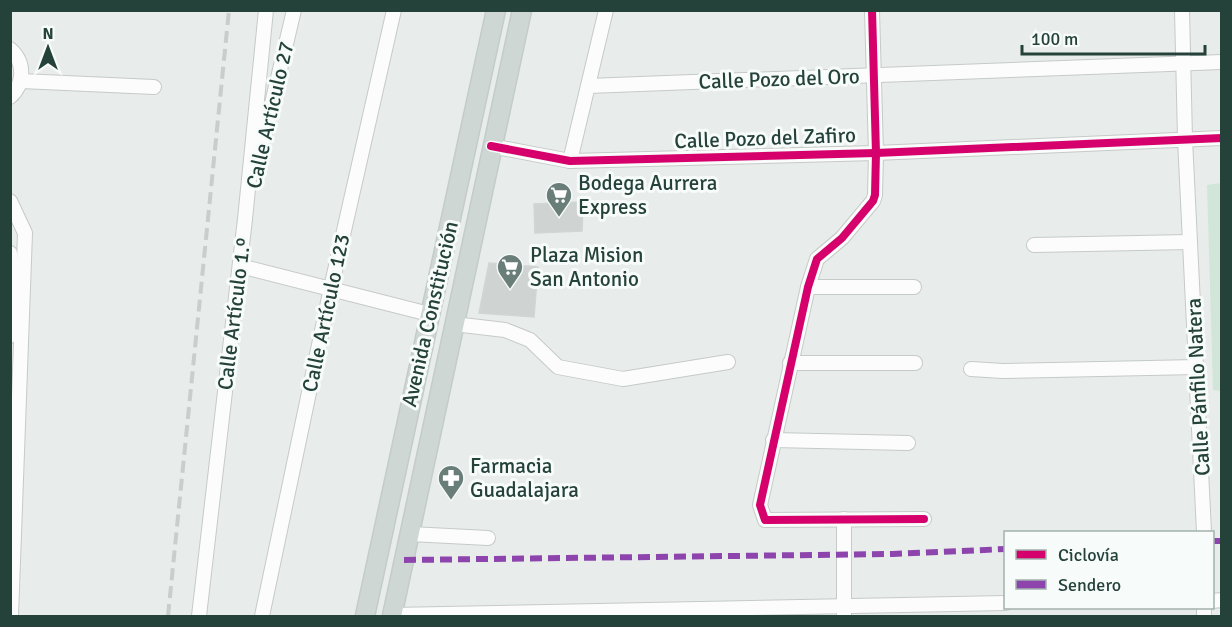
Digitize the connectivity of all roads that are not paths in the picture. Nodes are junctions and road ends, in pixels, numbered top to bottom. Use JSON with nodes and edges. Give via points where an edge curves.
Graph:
{"nodes":[{"id":1,"x":266,"y":10,"type":"edge"},
{"id":2,"x":294,"y":10,"type":"edge"},
{"id":3,"x":394,"y":10,"type":"edge"},
{"id":4,"x":496,"y":10,"type":"edge"},
{"id":5,"x":522,"y":10,"type":"edge"},
{"id":6,"x":606,"y":10,"type":"edge"},
{"id":7,"x":872,"y":10,"type":"edge"},
{"id":8,"x":1182,"y":10,"type":"edge"},
{"id":9,"x":10,"y":49,"type":"edge"},
{"id":10,"x":1221,"y":62,"type":"edge"},
{"id":11,"x":1182,"y":63,"type":"junction"},
{"id":12,"x":874,"y":75,"type":"junction"},
{"id":13,"x":21,"y":81,"type":"junction"},
{"id":14,"x":588,"y":86,"type":"junction"},
{"id":15,"x":154,"y":87,"type":"dead end"},
{"id":16,"x":10,"y":97,"type":"edge"},
{"id":17,"x":1221,"y":138,"type":"edge"},
{"id":18,"x":1185,"y":139,"type":"junction"},
{"id":19,"x":491,"y":146,"type":"junction"},
{"id":20,"x":876,"y":153,"type":"junction"},
{"id":21,"x":570,"y":161,"type":"junction"},
{"id":22,"x":10,"y":201,"type":"edge"},
{"id":23,"x":245,"y":219,"type":"junction"},
{"id":24,"x":1190,"y":242,"type":"junction"},
{"id":25,"x":1034,"y":245,"type":"dead end"},
{"id":26,"x":10,"y":254,"type":"edge"},
{"id":27,"x":240,"y":266,"type":"junction"},
{"id":28,"x":808,"y":287,"type":"junction"},
{"id":29,"x":915,"y":287,"type":"dead end"},
{"id":30,"x":331,"y":288,"type":"junction"},
{"id":31,"x":15,"y":312,"type":"edge"},
{"id":32,"x":429,"y":315,"type":"junction"},
{"id":33,"x":454,"y":324,"type":"junction"},
{"id":34,"x":14,"y":332,"type":"edge"},
{"id":35,"x":728,"y":362,"type":"dead end"},
{"id":36,"x":790,"y":363,"type":"junction"},
{"id":37,"x":915,"y":363,"type":"dead end"},
{"id":38,"x":1197,"y":367,"type":"junction"},
{"id":39,"x":971,"y":369,"type":"dead end"},
{"id":40,"x":773,"y":440,"type":"junction"},
{"id":41,"x":908,"y":443,"type":"dead end"},
{"id":42,"x":844,"y":519,"type":"junction"},
{"id":43,"x":924,"y":519,"type":"dead end"},
{"id":44,"x":1204,"y":531,"type":"edge"},
{"id":45,"x":410,"y":534,"type":"junction"},
{"id":46,"x":488,"y":538,"type":"dead end"},
{"id":47,"x":1004,"y":603,"type":"edge"},
{"id":48,"x":844,"y":611,"type":"edge"},
{"id":49,"x":670,"y":613,"type":"edge"},
{"id":50,"x":760,"y":613,"type":"edge"},
{"id":51,"x":585,"y":614,"type":"edge"},
{"id":52,"x":495,"y":615,"type":"edge"},
{"id":53,"x":11,"y":616,"type":"edge"},
{"id":54,"x":199,"y":616,"type":"edge"},
{"id":55,"x":262,"y":616,"type":"edge"},
{"id":56,"x":364,"y":616,"type":"edge"},
{"id":57,"x":392,"y":616,"type":"edge"}],
"edges":[{"from":1,"to":23,"type":"street","name":"Calle Artículo 1.º"},
{"from":2,"to":23,"type":"street","name":"Calle Artículo 27"},
{"from":3,"to":30,"type":"street","name":"Calle Artículo 123"},
{"from":4,"to":32,"type":"main road","name":"Avenida Constitución"},
{"from":5,"to":19,"type":"main road","name":"Avenida Constitución"},
{"from":6,"to":14,"type":"street"},
{"from":7,"to":12,"type":"street"},
{"from":8,"to":11,"type":"street"},
{"from":9,"to":13,"type":"street","via":[[20,62]]},
{"from":10,"to":11,"type":"street","name":"Calle Pozo del Oro"},
{"from":11,"to":12,"type":"street","name":"Calle Pozo del Oro"},
{"from":11,"to":18,"type":"street"},
{"from":12,"to":14,"type":"street","name":"Calle Pozo del Oro"},
{"from":12,"to":20,"type":"street"},
{"from":13,"to":15,"type":"street"},
{"from":13,"to":16,"type":"street"},
{"from":14,"to":21,"type":"street"},
{"from":17,"to":18,"type":"street","name":"Calle Pozo del Zafiro"},
{"from":18,"to":20,"type":"street","name":"Calle Pozo del Zafiro"},
{"from":18,"to":24,"type":"street","name":"Calle Pánfilo Natera"},
{"from":19,"to":21,"type":"street","name":"Calle Pozo del Zafiro"},
{"from":19,"to":33,"type":"main road","name":"Avenida Constitución"},
{"from":20,"to":21,"type":"street","name":"Calle Pozo del Zafiro"},
{"from":20,"to":28,"type":"street","via":[[873,201],[842,238],[817,259]]},
{"from":22,"to":31,"type":"street","via":[[25,233]]},
{"from":23,"to":27,"type":"street","name":"Calle Artículo 1.º"},
{"from":24,"to":25,"type":"street"},
{"from":24,"to":38,"type":"street","name":"Calle Pánfilo Natera"},
{"from":26,"to":31,"type":"street"},
{"from":27,"to":30,"type":"street"},
{"from":27,"to":54,"type":"street","name":"Calle Artículo 1.º"},
{"from":28,"to":29,"type":"street"},
{"from":28,"to":36,"type":"street"},
{"from":30,"to":32,"type":"street"},
{"from":30,"to":55,"type":"street","name":"Calle Artículo 123"},
{"from":31,"to":34,"type":"street"},
{"from":32,"to":56,"type":"main road","name":"Avenida Constitución"},
{"from":33,"to":35,"type":"street","via":[[505,330],[530,340],[558,367],[623,379]]},
{"from":33,"to":45,"type":"main road","name":"Avenida Constitución"},
{"from":34,"to":53,"type":"street"},
{"from":36,"to":37,"type":"street"},
{"from":36,"to":40,"type":"street"},
{"from":38,"to":39,"type":"street"},
{"from":38,"to":44,"type":"street","name":"Calle Pánfilo Natera"},
{"from":40,"to":41,"type":"street"},
{"from":40,"to":42,"type":"street","via":[[760,505],[765,520]]},
{"from":42,"to":43,"type":"street"},
{"from":42,"to":48,"type":"street"},
{"from":45,"to":46,"type":"street"},
{"from":45,"to":57,"type":"main road","name":"Avenida Constitución"},
{"from":47,"to":48,"type":"street"},
{"from":48,"to":50,"type":"street"},
{"from":49,"to":50,"type":"street"},
{"from":49,"to":51,"type":"street"},
{"from":51,"to":52,"type":"street"},
{"from":52,"to":57,"type":"street"}]}
